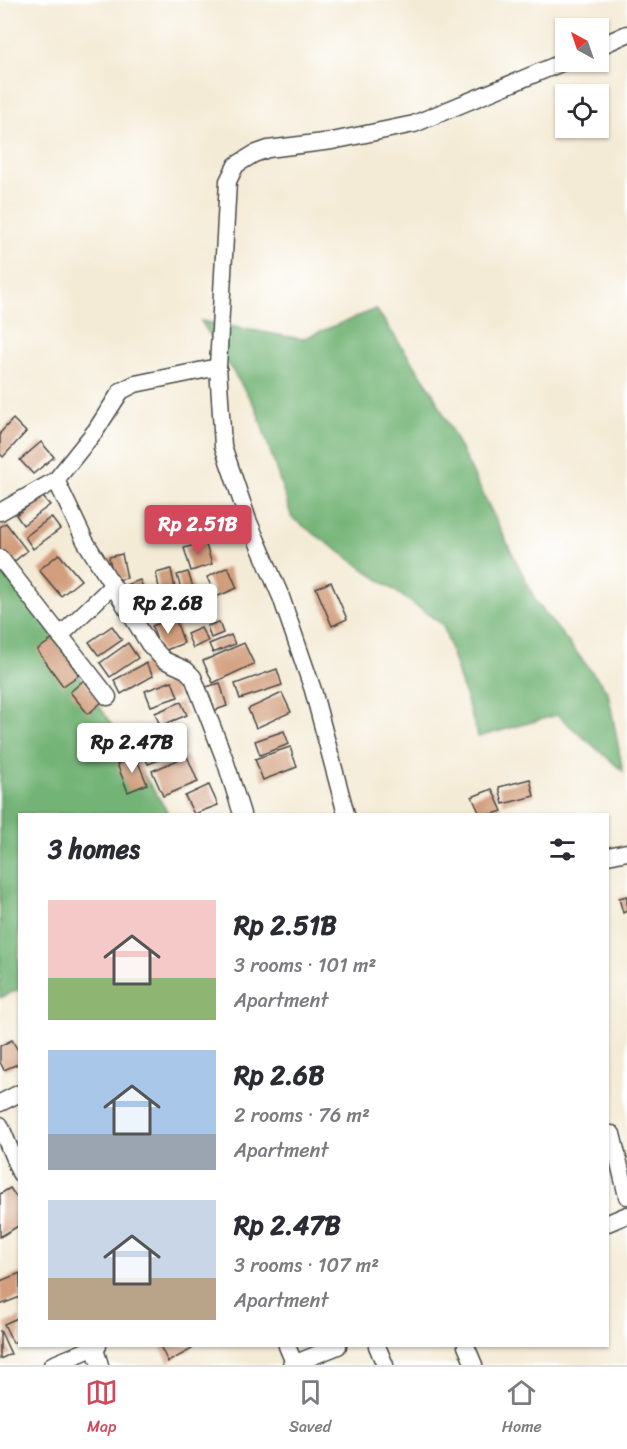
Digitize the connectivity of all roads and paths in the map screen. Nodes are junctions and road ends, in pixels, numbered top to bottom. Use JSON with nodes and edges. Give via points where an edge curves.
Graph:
{"nodes":[{"id":1,"x":627,"y":34,"type":"edge"},
{"id":2,"x":609,"y":42,"type":"edge"},
{"id":3,"x":555,"y":66,"type":"edge"},
{"id":4,"x":218,"y":367,"type":"junction"},
{"id":5,"x":56,"y":480,"type":"junction"},
{"id":6,"x":0,"y":512,"type":"edge"},
{"id":7,"x":0,"y":558,"type":"edge"},
{"id":8,"x":112,"y":586,"type":"junction"},
{"id":9,"x":60,"y":636,"type":"junction"},
{"id":10,"x":108,"y":697,"type":"dead end"},
{"id":11,"x":243,"y":813,"type":"edge"},
{"id":12,"x":346,"y":813,"type":"edge"},
{"id":13,"x":627,"y":852,"type":"edge"},
{"id":14,"x":609,"y":856,"type":"edge"},
{"id":15,"x":18,"y":1094,"type":"edge"},
{"id":16,"x":0,"y":1103,"type":"edge"},
{"id":17,"x":0,"y":1125,"type":"edge"},
{"id":18,"x":609,"y":1136,"type":"edge"},
{"id":19,"x":18,"y":1168,"type":"edge"},
{"id":20,"x":627,"y":1196,"type":"edge"},
{"id":21,"x":627,"y":1215,"type":"edge"},
{"id":22,"x":609,"y":1223,"type":"edge"},
{"id":23,"x":93,"y":1347,"type":"edge"},
{"id":24,"x":95,"y":1347,"type":"edge"},
{"id":25,"x":287,"y":1347,"type":"edge"},
{"id":26,"x":336,"y":1347,"type":"edge"},
{"id":27,"x":377,"y":1347,"type":"edge"},
{"id":28,"x":466,"y":1347,"type":"edge"},
{"id":29,"x":294,"y":1364,"type":"edge"},
{"id":30,"x":52,"y":1365,"type":"edge"},
{"id":31,"x":100,"y":1365,"type":"edge"},
{"id":32,"x":385,"y":1365,"type":"edge"},
{"id":33,"x":474,"y":1365,"type":"edge"}],
"edges":[{"from":1,"to":2,"type":"street"},
{"from":3,"to":4,"type":"street","via":[[414,124],[268,149],[236,165],[228,181]]},
{"from":4,"to":5,"type":"street","via":[[135,384],[121,391]]},
{"from":4,"to":12,"type":"street","via":[[223,446],[312,690]]},
{"from":5,"to":6,"type":"street"},
{"from":5,"to":8,"type":"street","via":[[85,542]]},
{"from":7,"to":9,"type":"street"},
{"from":8,"to":9,"type":"street"},
{"from":8,"to":11,"type":"street","via":[[156,653],[193,677]]},
{"from":9,"to":10,"type":"street"},
{"from":13,"to":14,"type":"street"},
{"from":15,"to":16,"type":"street"},
{"from":17,"to":19,"type":"street"},
{"from":18,"to":20,"type":"street","via":[[612,1134]]},
{"from":21,"to":22,"type":"street"},
{"from":23,"to":30,"type":"street"},
{"from":24,"to":31,"type":"street"},
{"from":25,"to":29,"type":"street"},
{"from":26,"to":29,"type":"street"},
{"from":27,"to":32,"type":"street"},
{"from":28,"to":33,"type":"street"}]}
